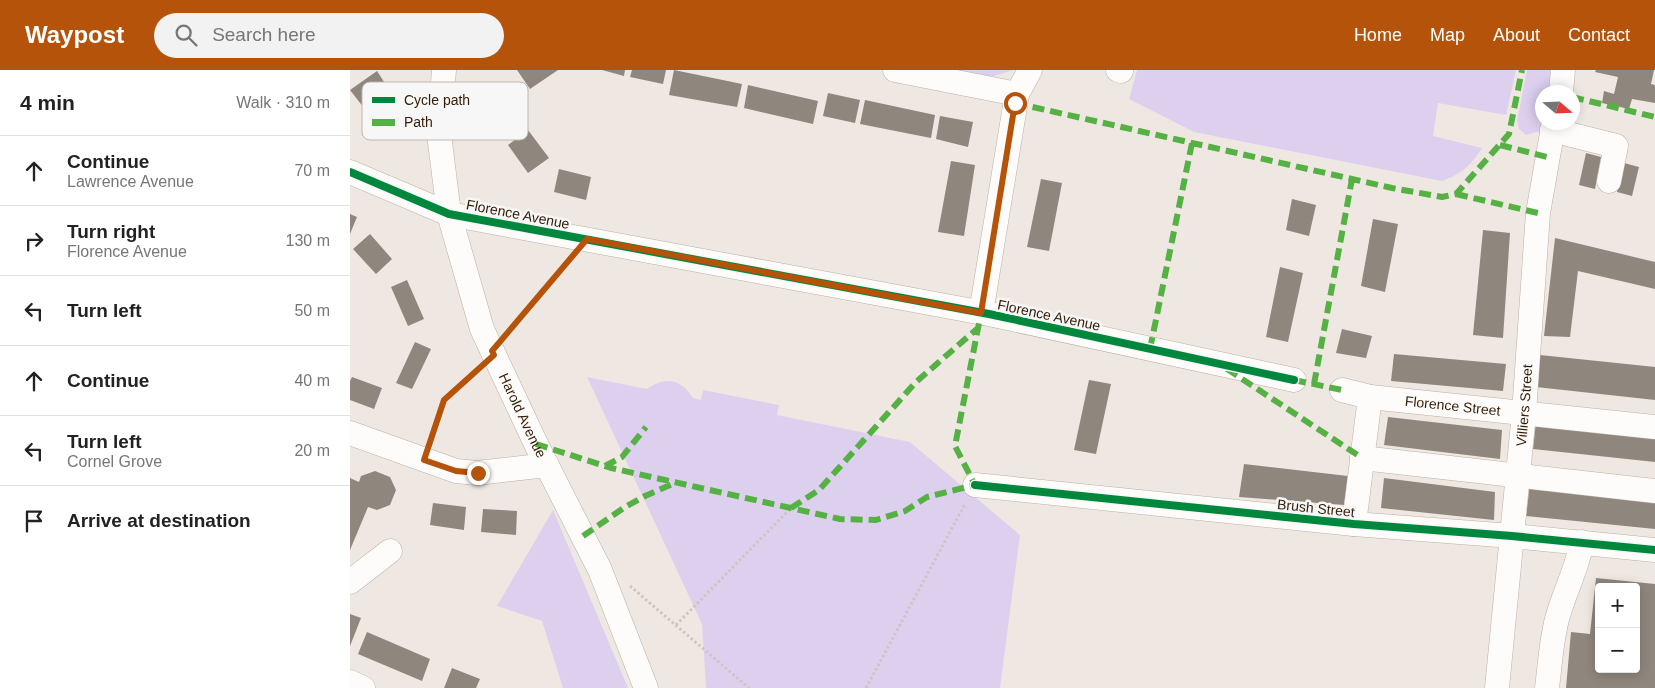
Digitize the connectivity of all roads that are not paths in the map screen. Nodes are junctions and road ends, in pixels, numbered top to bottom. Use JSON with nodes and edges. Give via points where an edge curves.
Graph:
{"nodes":[{"id":1,"x":895,"y":70,"type":"edge"},
{"id":2,"x":1030,"y":70,"type":"edge"},
{"id":3,"x":1563,"y":70,"type":"edge"},
{"id":4,"x":1562,"y":85,"type":"edge"},
{"id":5,"x":1017,"y":94,"type":"junction"},
{"id":6,"x":1552,"y":130,"type":"edge"},
{"id":7,"x":1566,"y":130,"type":"edge"},
{"id":8,"x":441,"y":140,"type":"edge"},
{"id":9,"x":350,"y":172,"type":"edge"},
{"id":10,"x":1609,"y":181,"type":"dead end"},
{"id":11,"x":449,"y":214,"type":"junction"},
{"id":12,"x":981,"y":313,"type":"junction"},
{"id":13,"x":1294,"y":380,"type":"dead end"},
{"id":14,"x":1342,"y":390,"type":"dead end"},
{"id":15,"x":1370,"y":396,"type":"junction"},
{"id":16,"x":1524,"y":413,"type":"junction"},
{"id":17,"x":1655,"y":427,"type":"edge"},
{"id":18,"x":350,"y":433,"type":"edge"},
{"id":19,"x":1362,"y":458,"type":"junction"},
{"id":20,"x":547,"y":465,"type":"junction"},
{"id":21,"x":1517,"y":475,"type":"junction"},
{"id":22,"x":975,"y":485,"type":"road end"},
{"id":23,"x":1655,"y":491,"type":"edge"},
{"id":24,"x":1354,"y":524,"type":"junction"},
{"id":25,"x":1512,"y":536,"type":"junction"},
{"id":26,"x":1582,"y":542,"type":"junction"},
{"id":27,"x":1655,"y":550,"type":"edge"},
{"id":28,"x":390,"y":551,"type":"dead end"},
{"id":29,"x":350,"y":582,"type":"edge"},
{"id":30,"x":350,"y":682,"type":"edge"},
{"id":31,"x":363,"y":688,"type":"edge"},
{"id":32,"x":646,"y":688,"type":"edge"},
{"id":33,"x":1497,"y":688,"type":"edge"},
{"id":34,"x":1547,"y":688,"type":"edge"}],
"edges":[{"from":1,"to":5,"type":"street"},
{"from":2,"to":5,"type":"street"},
{"from":3,"to":4,"type":"street"},
{"from":5,"to":12,"type":"street"},
{"from":6,"to":16,"type":"street","name":"Villiers Street","via":[[1538,213]]},
{"from":7,"to":10,"type":"street","via":[[1616,146]]},
{"from":8,"to":11,"type":"street","name":"Harold Avenue"},
{"from":9,"to":11,"type":"street","name":"Florence Avenue"},
{"from":11,"to":12,"type":"street","name":"Florence Avenue"},
{"from":11,"to":20,"type":"street","name":"Harold Avenue","via":[[482,329]]},
{"from":12,"to":13,"type":"street","name":"Florence Avenue"},
{"from":14,"to":15,"type":"street","name":"Florence Street"},
{"from":15,"to":16,"type":"street","name":"Florence Street"},
{"from":15,"to":19,"type":"street"},
{"from":16,"to":17,"type":"street","name":"Florence Street"},
{"from":16,"to":21,"type":"street","name":"Villiers Street"},
{"from":18,"to":20,"type":"street","via":[[456,471],[478,473]]},
{"from":19,"to":21,"type":"street"},
{"from":19,"to":24,"type":"street"},
{"from":20,"to":32,"type":"street","name":"Harold Avenue","via":[[600,570]]},
{"from":21,"to":23,"type":"street"},
{"from":21,"to":25,"type":"street","name":"Villiers Street"},
{"from":22,"to":24,"type":"street","name":"Brush Street"},
{"from":24,"to":25,"type":"street","name":"Brush Street"},
{"from":25,"to":26,"type":"street","name":"Brush Street"},
{"from":25,"to":33,"type":"street","name":"Villiers Street"},
{"from":26,"to":27,"type":"street","name":"Brush Street"},
{"from":26,"to":34,"type":"street","via":[[1552,640]]},
{"from":28,"to":29,"type":"street"},
{"from":30,"to":31,"type":"street"}]}
